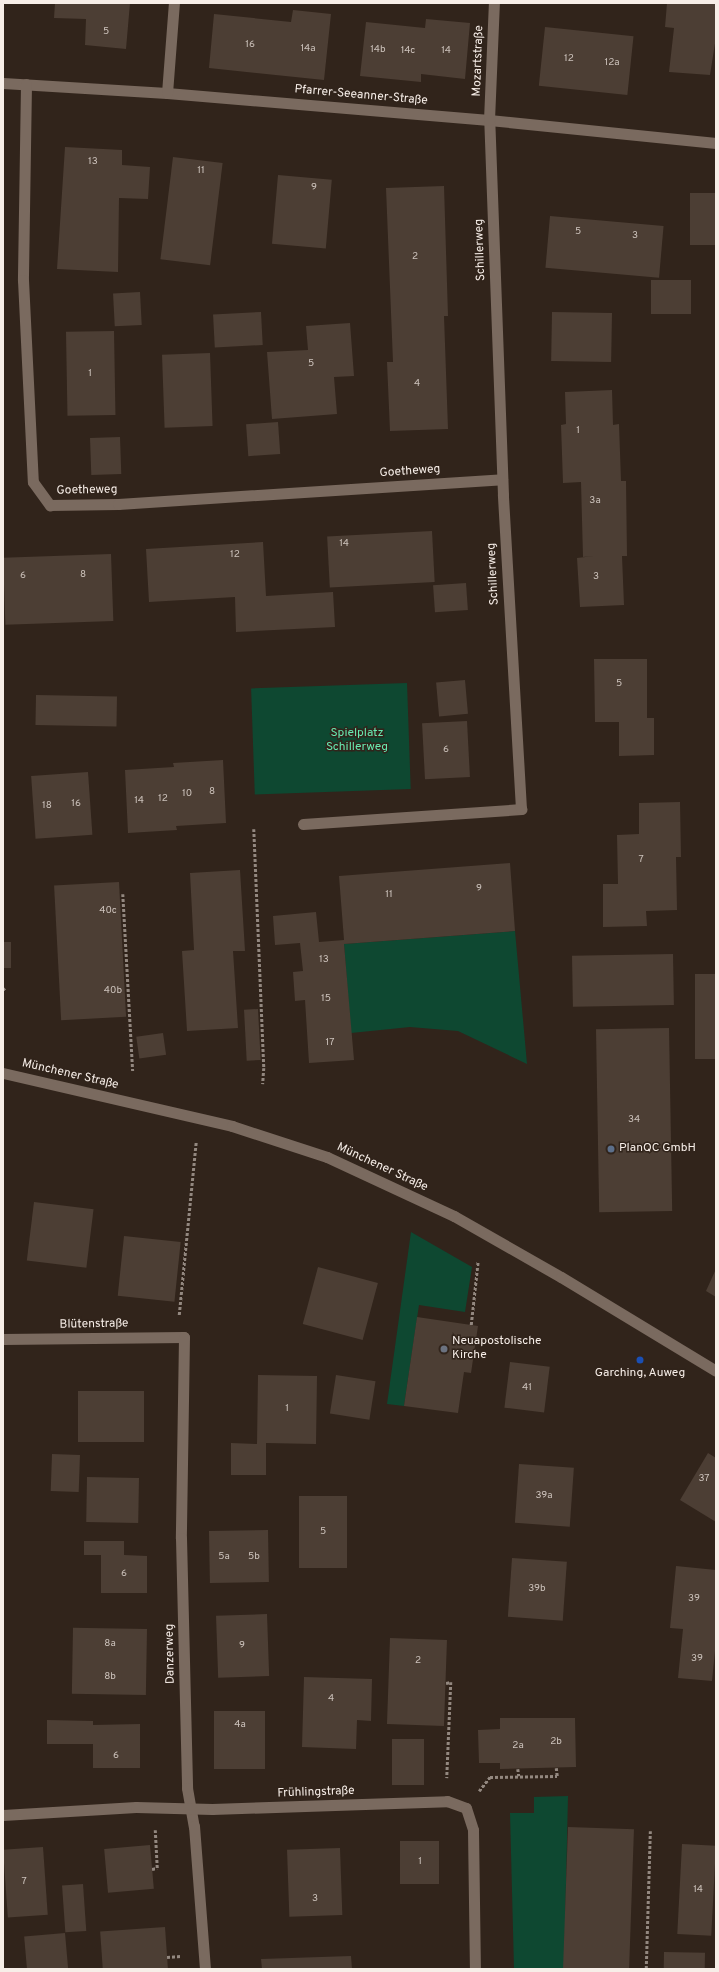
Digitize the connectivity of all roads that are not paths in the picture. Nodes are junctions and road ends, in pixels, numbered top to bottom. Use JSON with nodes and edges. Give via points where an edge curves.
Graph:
{"nodes":[{"id":1,"x":174,"y":3,"type":"edge"},
{"id":2,"x":494,"y":3,"type":"edge"},
{"id":3,"x":3,"y":83,"type":"edge"},
{"id":4,"x":26,"y":84,"type":"junction"},
{"id":5,"x":167,"y":93,"type":"junction"},
{"id":6,"x":489,"y":120,"type":"junction"},
{"id":7,"x":716,"y":143,"type":"edge"},
{"id":8,"x":502,"y":479,"type":"junction"},
{"id":9,"x":303,"y":824,"type":"dead end"},
{"id":10,"x":3,"y":1073,"type":"edge"},
{"id":11,"x":180,"y":1337,"type":"joint"},
{"id":12,"x":3,"y":1339,"type":"edge"},
{"id":13,"x":716,"y":1371,"type":"edge"},
{"id":14,"x":191,"y":1809,"type":"junction"},
{"id":15,"x":3,"y":1815,"type":"edge"},
{"id":16,"x":205,"y":1969,"type":"edge"},
{"id":17,"x":475,"y":1969,"type":"edge"}],
"edges":[{"from":1,"to":5,"type":"street"},
{"from":2,"to":6,"type":"street","name":"Mozartstraße"},
{"from":3,"to":4,"type":"street","name":"Pfarrer-Seeanner-Straße"},
{"from":4,"to":5,"type":"street","name":"Pfarrer-Seeanner-Straße"},
{"from":4,"to":8,"type":"street","name":"Goetheweg","via":[[23,280],[33,482],[50,505],[118,504]]},
{"from":5,"to":6,"type":"street","name":"Pfarrer-Seeanner-Straße"},
{"from":6,"to":7,"type":"street","name":"Pfarrer-Seeanner-Straße"},
{"from":6,"to":8,"type":"street","name":"Schillerweg"},
{"from":8,"to":9,"type":"street","name":"Schillerweg","via":[[520,809]]},
{"from":10,"to":13,"type":"street","name":"Münchener Straße","via":[[232,1126],[327,1156],[454,1216]]},
{"from":11,"to":12,"type":"street","name":"Blütenstraße"},
{"from":11,"to":14,"type":"street","name":"Danzerweg","via":[[181,1538],[187,1788]]},
{"from":14,"to":15,"type":"street","name":"Frühlingstraße","via":[[136,1807]]},
{"from":14,"to":16,"type":"street","name":"Danzerweg"},
{"from":14,"to":17,"type":"street","name":"Frühlingstraße","via":[[447,1801],[466,1808],[473,1830]]}]}
